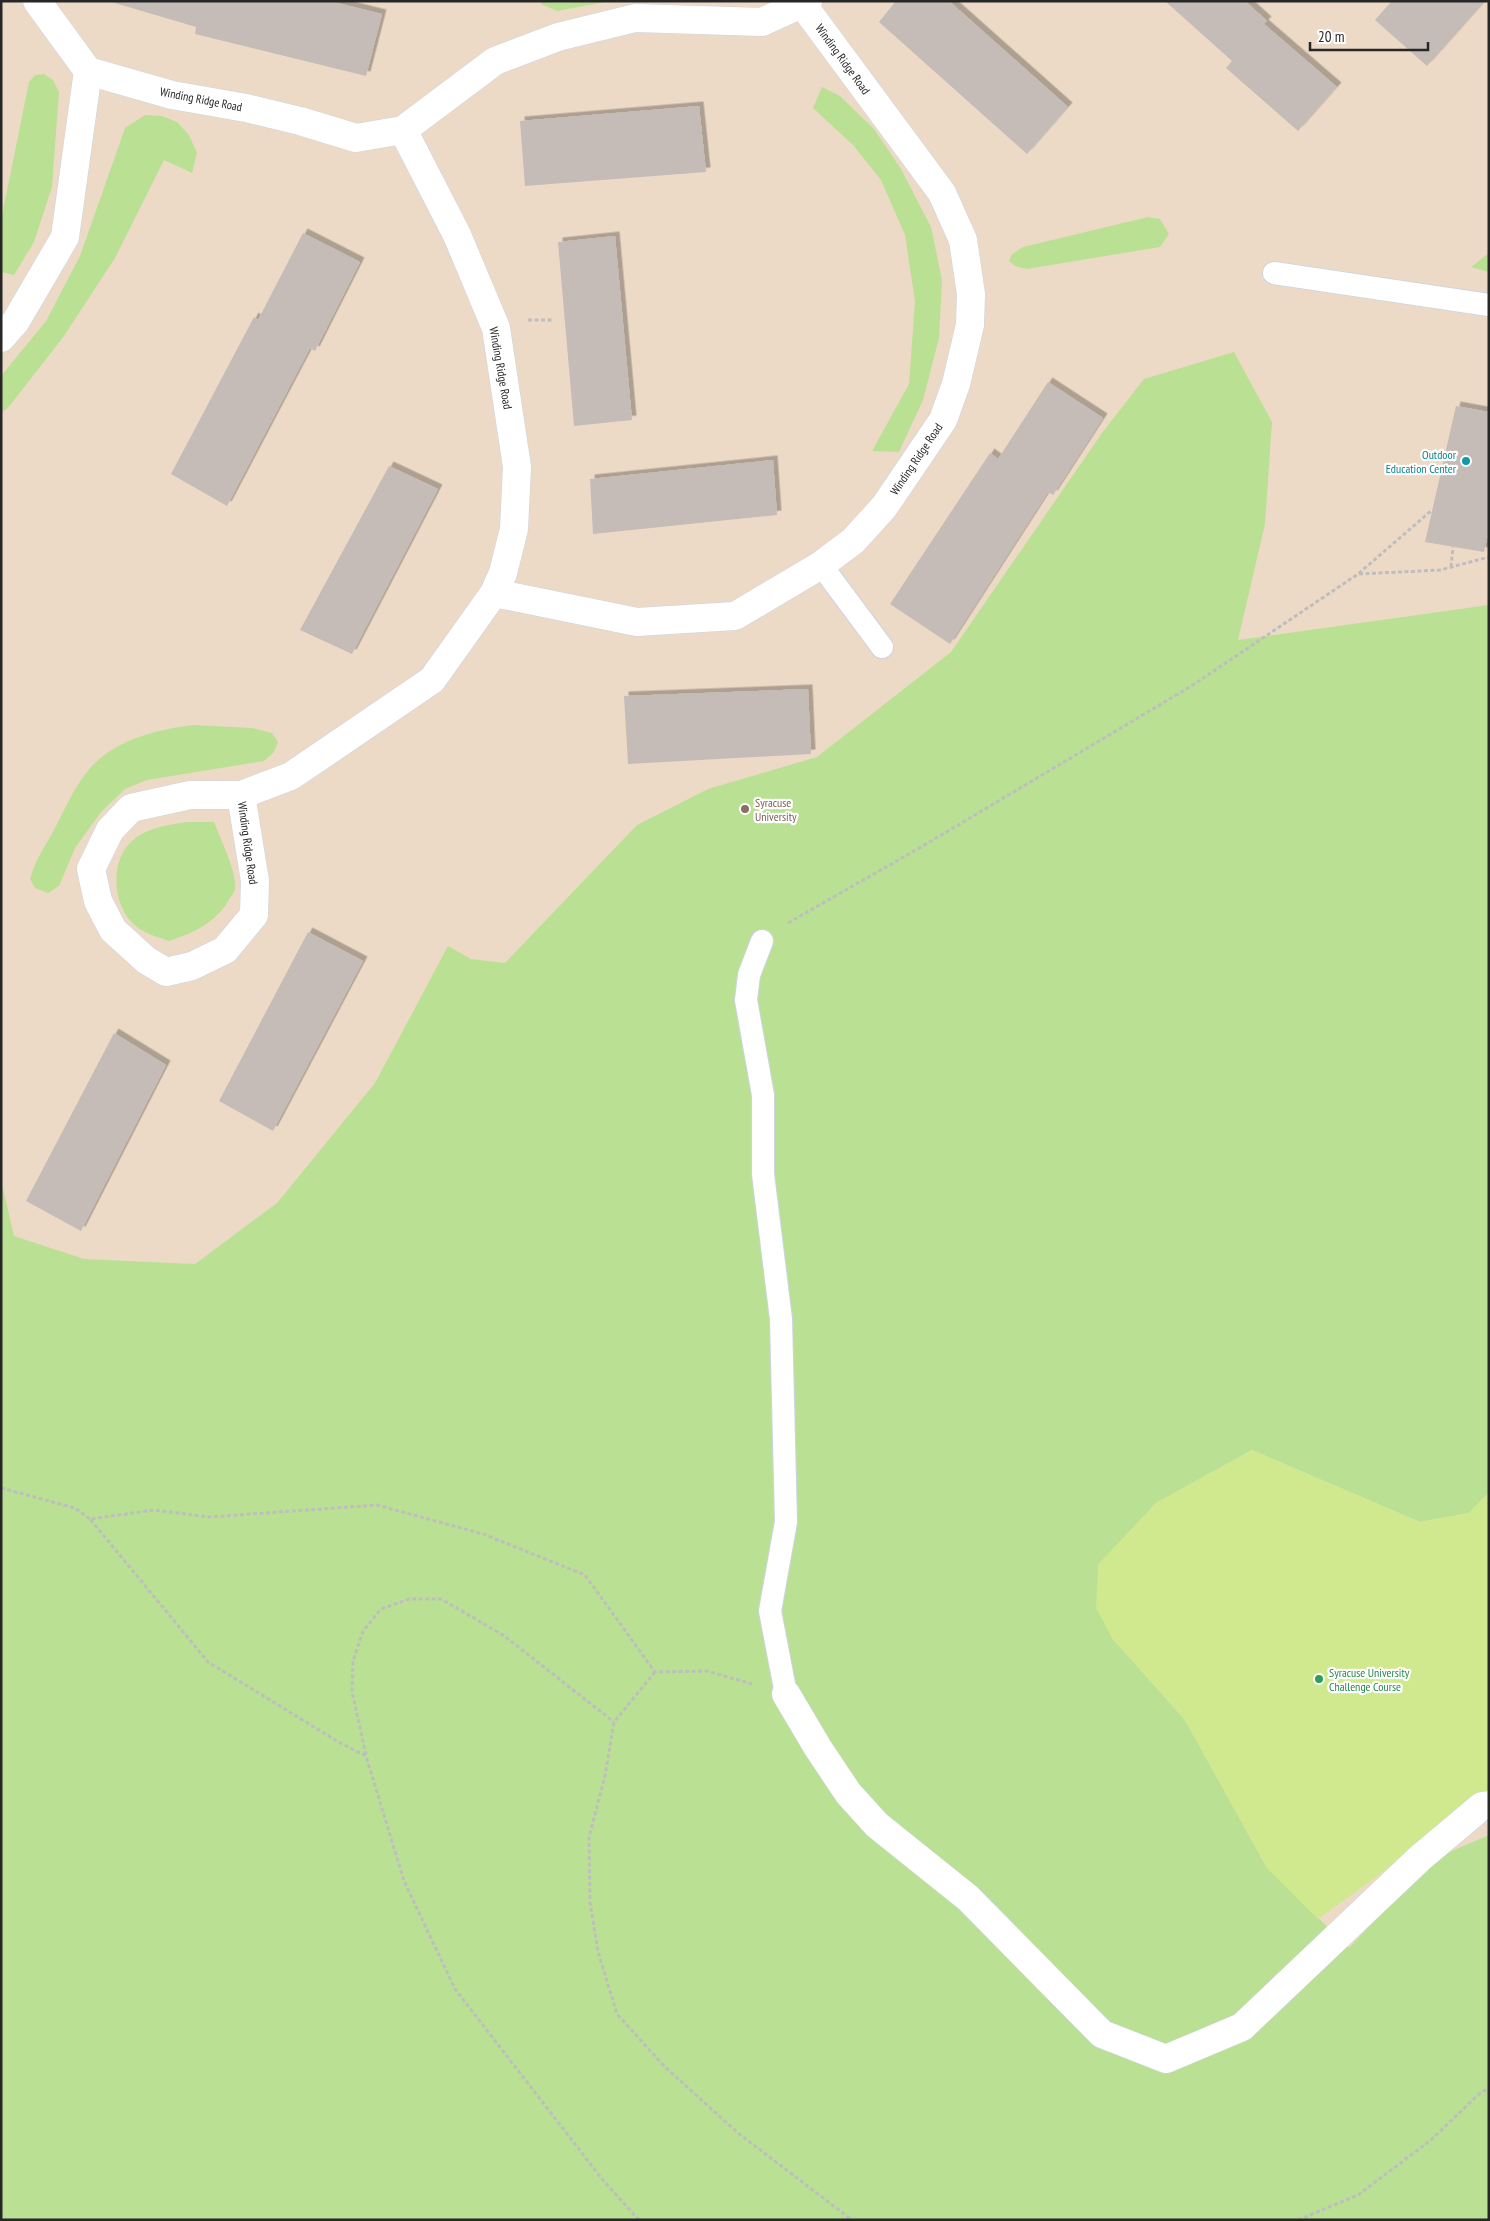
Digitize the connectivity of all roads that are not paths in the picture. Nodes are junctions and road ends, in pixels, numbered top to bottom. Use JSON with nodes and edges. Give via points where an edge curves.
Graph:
{"nodes":[{"id":1,"x":37,"y":1,"type":"edge"},
{"id":2,"x":806,"y":3,"type":"edge"},
{"id":3,"x":88,"y":72,"type":"junction"},
{"id":4,"x":403,"y":130,"type":"junction"},
{"id":5,"x":1274,"y":273,"type":"dead end"},
{"id":6,"x":1489,"y":305,"type":"edge"},
{"id":7,"x":1,"y":338,"type":"edge"},
{"id":8,"x":821,"y":565,"type":"junction"},
{"id":9,"x":494,"y":593,"type":"junction"},
{"id":10,"x":882,"y":646,"type":"dead end"},
{"id":11,"x":241,"y":795,"type":"junction"},
{"id":12,"x":762,"y":941,"type":"road end"},
{"id":13,"x":786,"y":1694,"type":"joint"},
{"id":14,"x":1489,"y":1805,"type":"edge"}],
"edges":[{"from":1,"to":3,"type":"street"},
{"from":2,"to":4,"type":"street","name":"Winding Ridge Road","via":[[762,22],[635,18],[558,37],[494,60]]},
{"from":2,"to":8,"type":"street","name":"Winding Ridge Road","via":[[942,193],[963,240],[972,294],[970,325],[956,384],[942,420],[884,507],[853,541]]},
{"from":3,"to":4,"type":"street","name":"Winding Ridge Road","via":[[172,95],[300,121],[356,138]]},
{"from":3,"to":7,"type":"street","via":[[65,237],[21,314]]},
{"from":4,"to":9,"type":"street","name":"Winding Ridge Road","via":[[457,235],[496,328],[517,467],[514,529],[503,573]]},
{"from":5,"to":6,"type":"lane"},
{"from":8,"to":9,"type":"street","name":"Winding Ridge Road","via":[[735,616],[637,622]]},
{"from":8,"to":10,"type":"lane"},
{"from":9,"to":11,"type":"street","name":"Winding Ridge Road","via":[[432,680],[291,776]]},
{"from":11,"to":11,"type":"street","name":"Winding Ridge Road","via":[[190,795],[131,808],[110,830],[91,869],[98,901],[112,930],[146,960],[166,972],[192,966],[225,950],[254,915],[255,881]]},
{"from":12,"to":13,"type":"lane","via":[[749,975],[746,1000],[763,1095],[764,1174],[781,1319],[786,1522],[770,1611]]},
{"from":13,"to":14,"type":"street","via":[[848,1793],[877,1826],[968,1898],[1102,2034],[1166,2059],[1242,2027],[1420,1858],[1482,1806]]}]}
